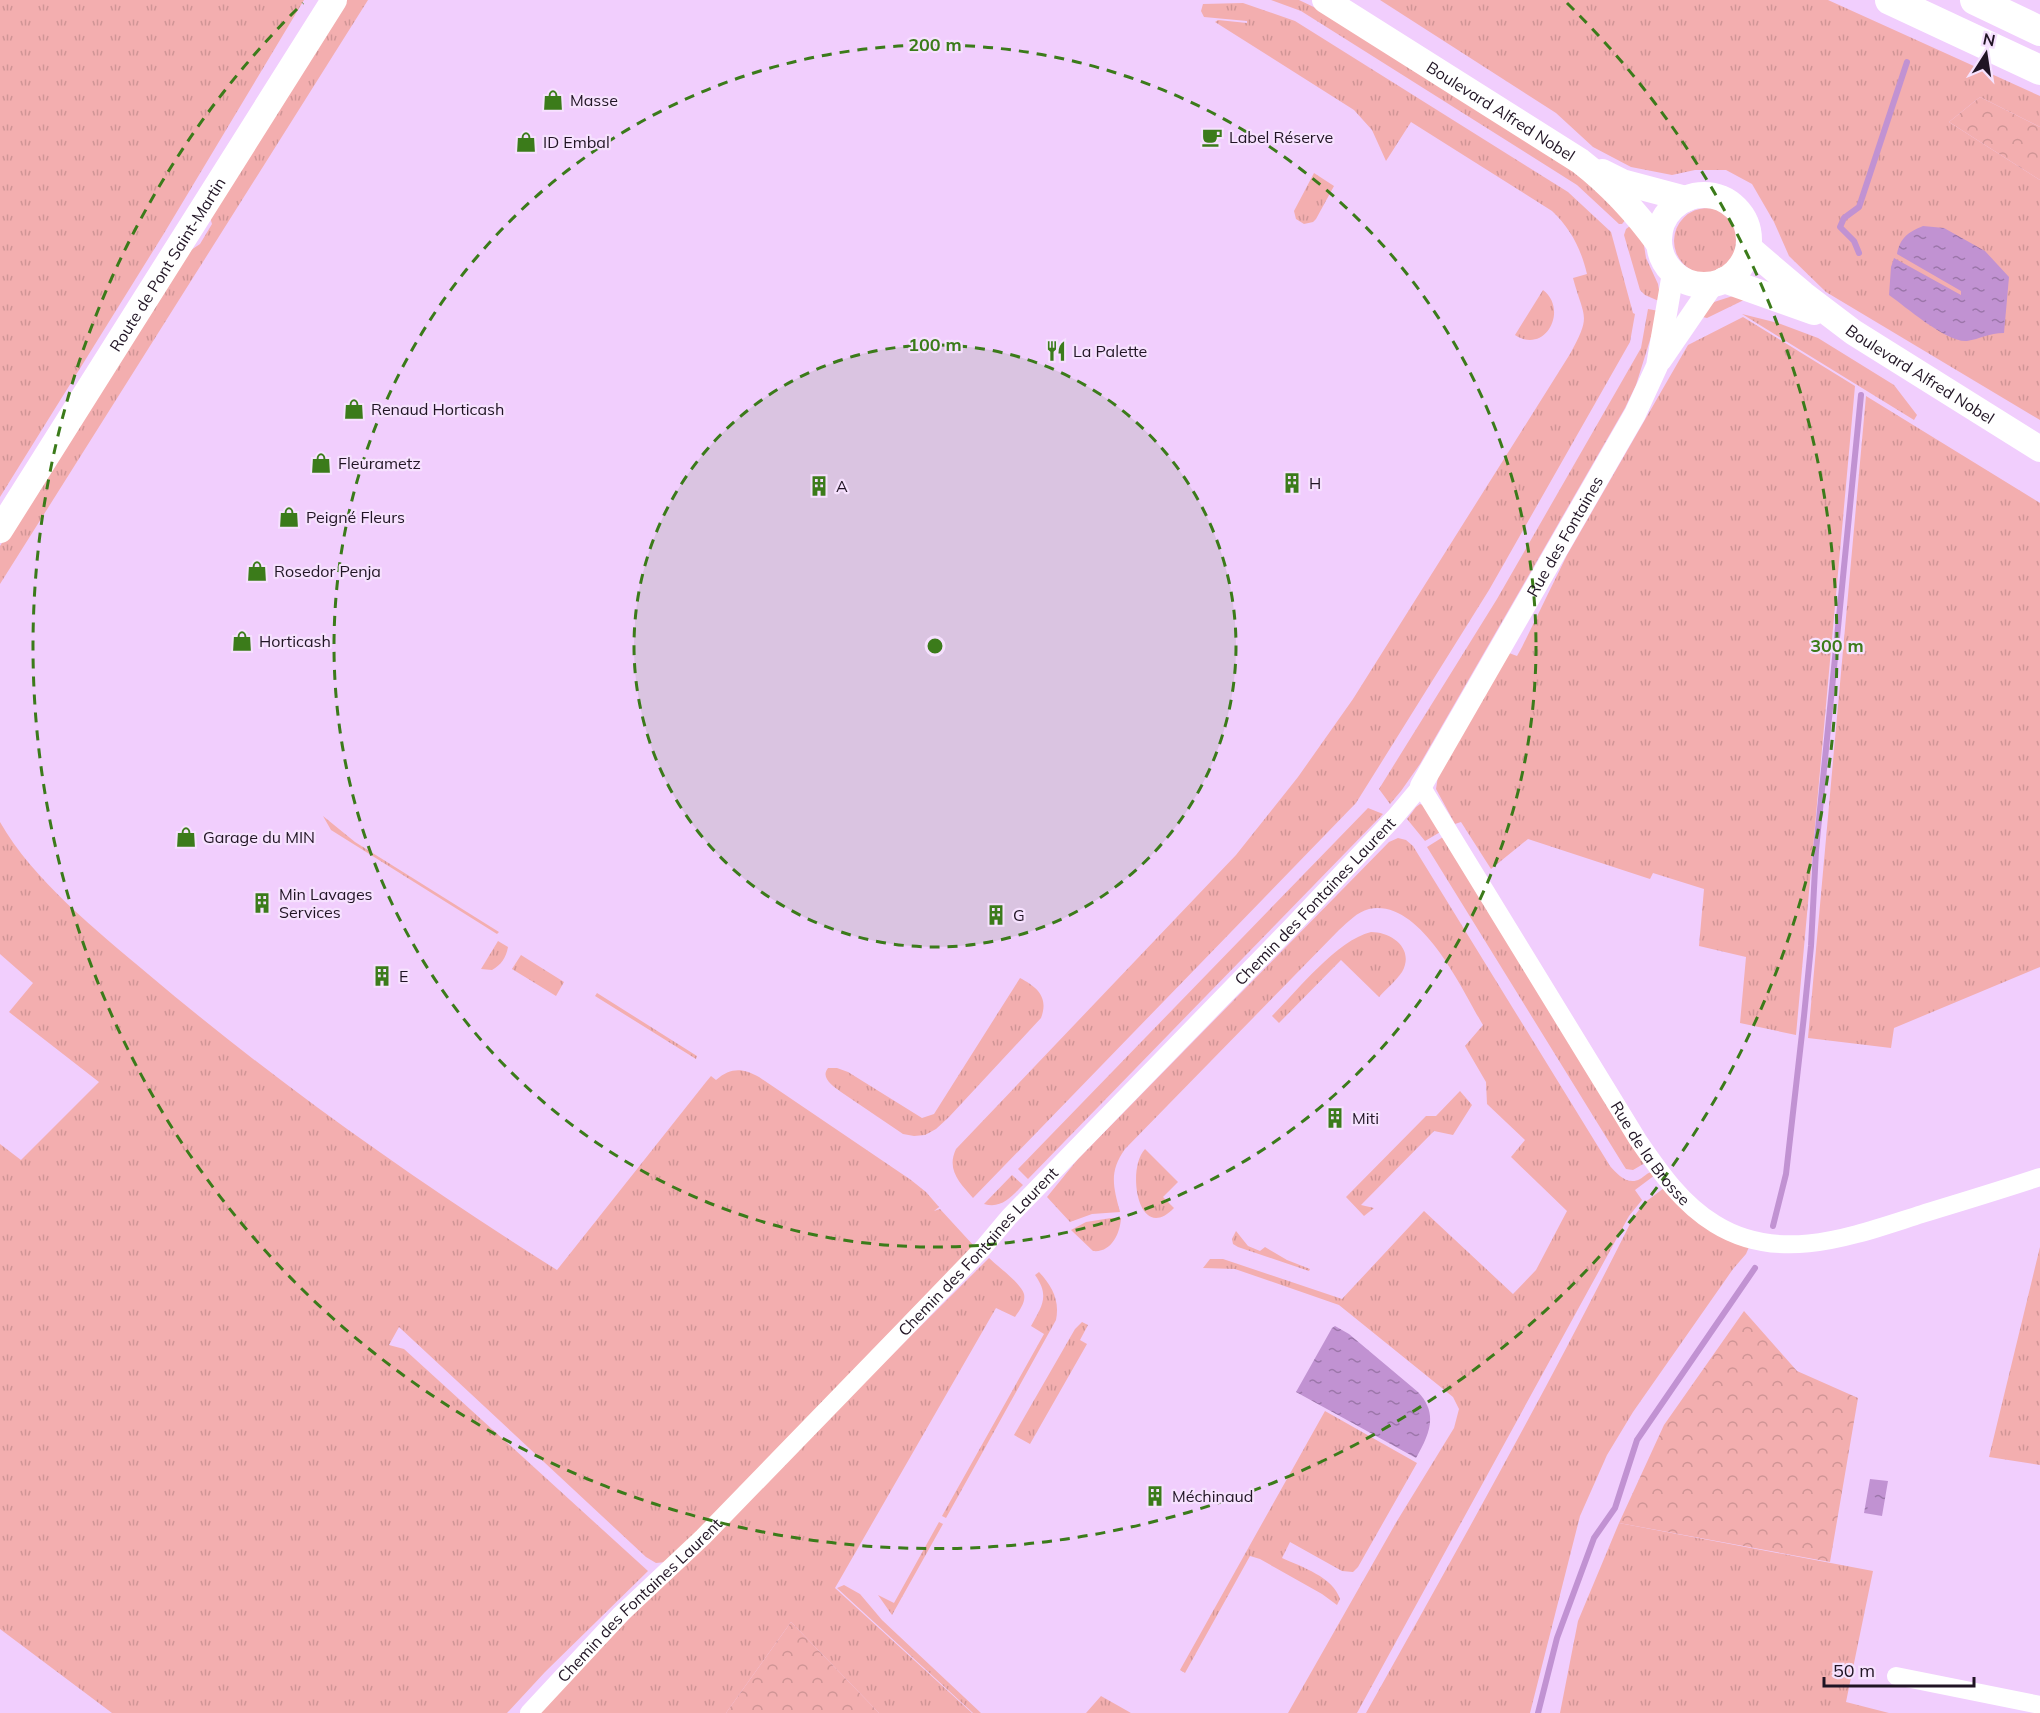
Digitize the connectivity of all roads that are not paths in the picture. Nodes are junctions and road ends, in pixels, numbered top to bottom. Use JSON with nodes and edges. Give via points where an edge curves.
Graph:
{"nodes":[{"id":1,"x":334,"y":0,"type":"edge"},
{"id":2,"x":1324,"y":0,"type":"edge"},
{"id":3,"x":1890,"y":0,"type":"edge"},
{"id":4,"x":1975,"y":0,"type":"edge"},
{"id":5,"x":2040,"y":30,"type":"edge"},
{"id":6,"x":2040,"y":70,"type":"edge"},
{"id":7,"x":1580,"y":161,"type":"junction"},
{"id":8,"x":1686,"y":199,"type":"junction"},
{"id":9,"x":1659,"y":244,"type":"junction"},
{"id":10,"x":1749,"y":248,"type":"junction"},
{"id":11,"x":1673,"y":273,"type":"junction"},
{"id":12,"x":1719,"y":282,"type":"junction"},
{"id":13,"x":1852,"y":332,"type":"junction"},
{"id":14,"x":1657,"y":366,"type":"junction"},
{"id":15,"x":2040,"y":449,"type":"edge"},
{"id":16,"x":0,"y":530,"type":"edge"},
{"id":17,"x":1421,"y":786,"type":"junction"},
{"id":18,"x":2040,"y":1177,"type":"edge"},
{"id":19,"x":1896,"y":1676,"type":"dead end"},
{"id":20,"x":2040,"y":1704,"type":"edge"},
{"id":21,"x":529,"y":1713,"type":"edge"}],
"edges":[{"from":1,"to":16,"type":"main road","name":"Route de Pont Saint-Martin"},
{"from":2,"to":7,"type":"main road","name":"Boulevard Alfred Nobel"},
{"from":3,"to":6,"type":"highway"},
{"from":4,"to":5,"type":"highway"},
{"from":7,"to":8,"type":"main road","via":[[1622,182]]},
{"from":7,"to":9,"type":"main road","name":"Boulevard Alfred Nobel","via":[[1607,182]]},
{"from":8,"to":9,"type":"main road","via":[[1667,214],[1660,228]]},
{"from":8,"to":10,"type":"main road","via":[[1709,194],[1727,200],[1747,224]]},
{"from":9,"to":11,"type":"main road"},
{"from":10,"to":12,"type":"main road","via":[[1739,270]]},
{"from":10,"to":13,"type":"main road","name":"Boulevard Alfred Nobel"},
{"from":11,"to":12,"type":"main road","via":[[1698,285]]},
{"from":11,"to":14,"type":"street","name":"Rue des Fontaines"},
{"from":12,"to":13,"type":"main road","via":[[1793,303]]},
{"from":12,"to":14,"type":"street"},
{"from":13,"to":15,"type":"main road","name":"Boulevard Alfred Nobel"},
{"from":14,"to":17,"type":"street","name":"Rue des Fontaines","via":[[1635,414]]},
{"from":17,"to":18,"type":"street","name":"Rue de la Brosse","via":[[1638,1140],[1686,1202],[1715,1224],[1770,1244],[1808,1245],[1843,1239]]},
{"from":17,"to":21,"type":"street","name":"Chemin des Fontaines Laurent","via":[[910,1324],[703,1537],[621,1614]]},
{"from":19,"to":20,"type":"street"}]}
